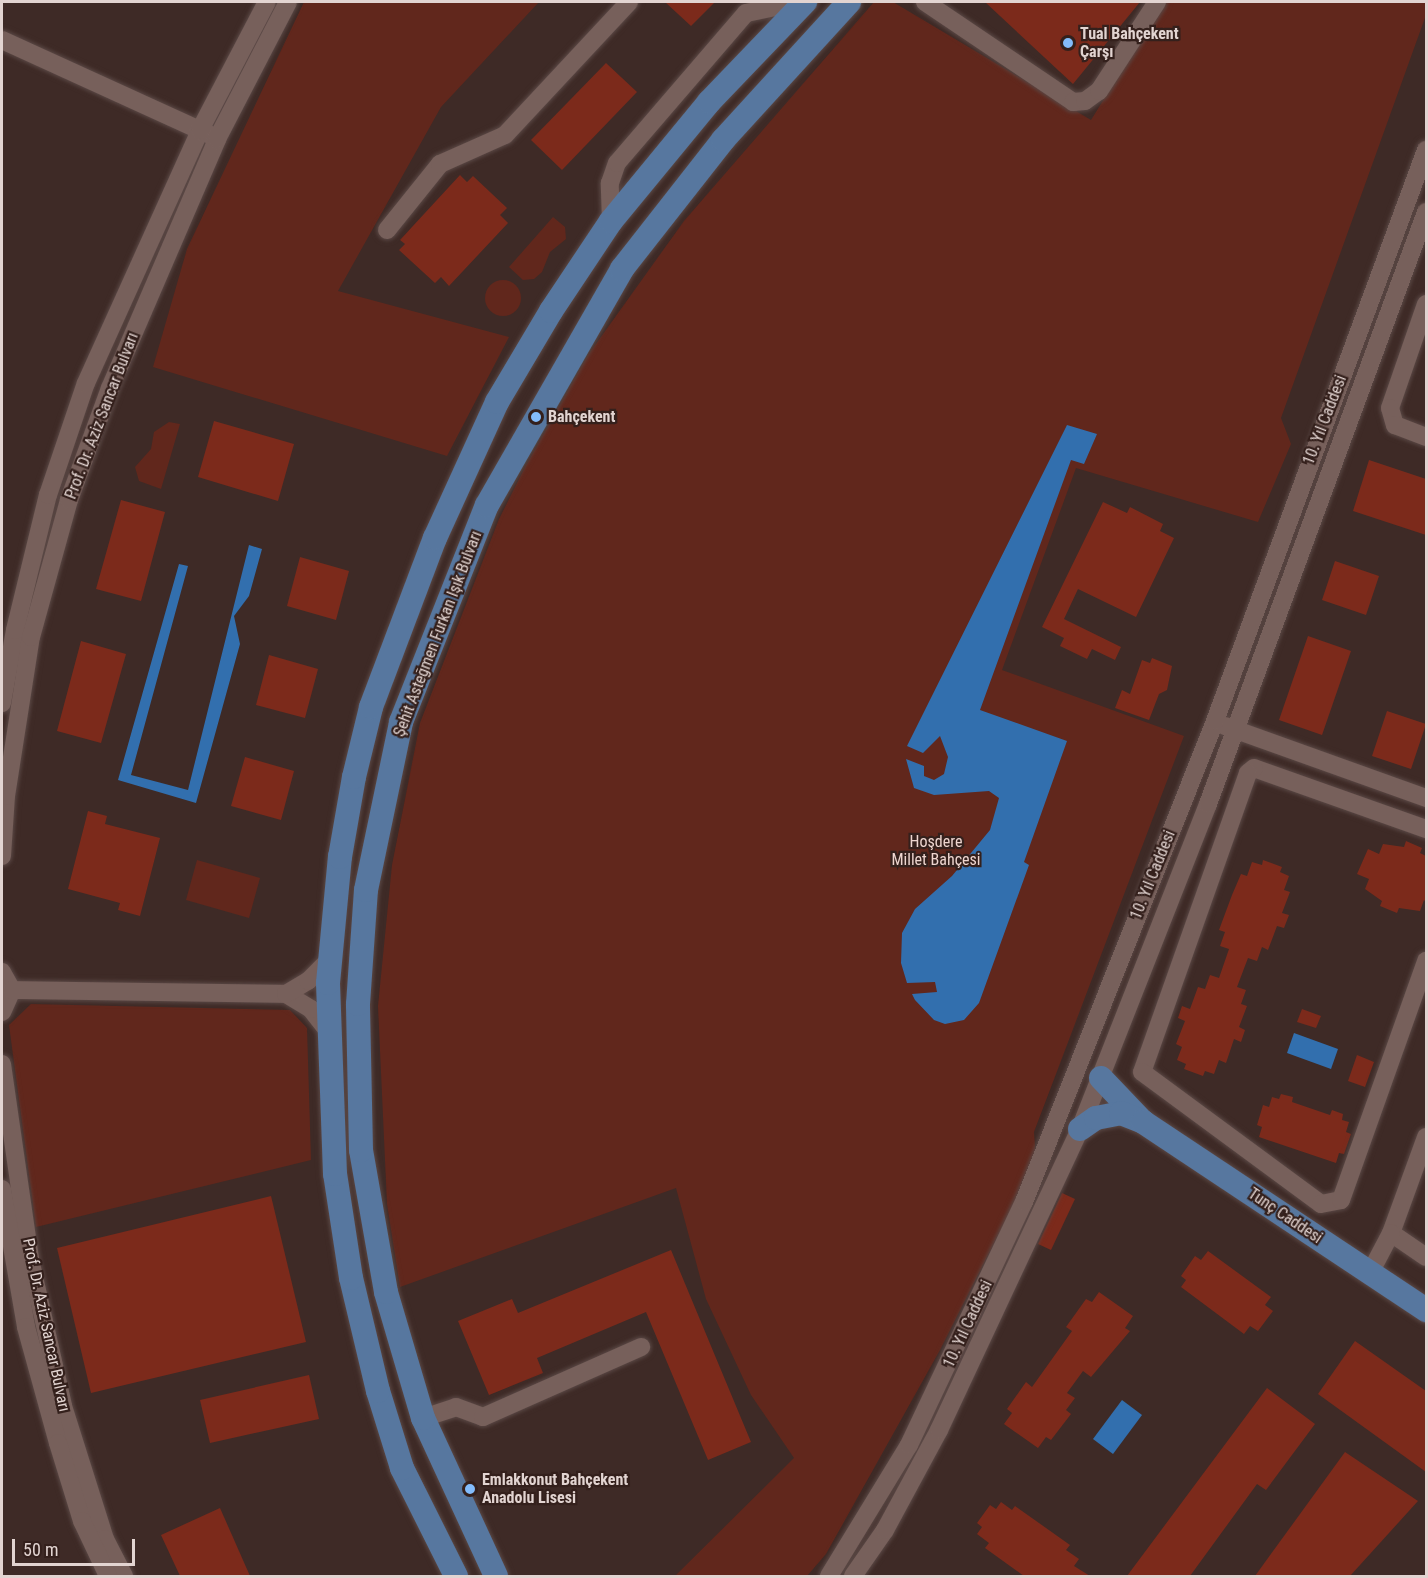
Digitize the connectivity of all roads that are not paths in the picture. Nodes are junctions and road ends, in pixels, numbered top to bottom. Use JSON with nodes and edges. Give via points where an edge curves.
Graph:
{"nodes":[{"id":1,"x":267,"y":2,"type":"edge"},
{"id":2,"x":288,"y":2,"type":"edge"},
{"id":3,"x":629,"y":2,"type":"edge"},
{"id":4,"x":799,"y":2,"type":"edge"},
{"id":5,"x":806,"y":2,"type":"edge"},
{"id":6,"x":849,"y":2,"type":"edge"},
{"id":7,"x":925,"y":2,"type":"edge"},
{"id":8,"x":1157,"y":2,"type":"edge"},
{"id":9,"x":2,"y":40,"type":"edge"},
{"id":10,"x":200,"y":130,"type":"junction"},
{"id":11,"x":217,"y":139,"type":"junction"},
{"id":12,"x":1426,"y":150,"type":"edge"},
{"id":13,"x":1426,"y":212,"type":"edge"},
{"id":14,"x":612,"y":221,"type":"junction"},
{"id":15,"x":387,"y":230,"type":"dead end"},
{"id":16,"x":1426,"y":304,"type":"edge"},
{"id":17,"x":1426,"y":437,"type":"edge"},
{"id":18,"x":1286,"y":527,"type":"junction"},
{"id":19,"x":1309,"y":545,"type":"junction"},
{"id":20,"x":2,"y":703,"type":"edge"},
{"id":21,"x":1215,"y":721,"type":"junction"},
{"id":22,"x":1235,"y":731,"type":"junction"},
{"id":23,"x":1426,"y":798,"type":"edge"},
{"id":24,"x":1426,"y":829,"type":"edge"},
{"id":25,"x":2,"y":856,"type":"edge"},
{"id":26,"x":330,"y":958,"type":"junction"},
{"id":27,"x":1426,"y":961,"type":"edge"},
{"id":28,"x":5,"y":975,"type":"edge"},
{"id":29,"x":286,"y":994,"type":"junction"},
{"id":30,"x":2,"y":1015,"type":"edge"},
{"id":31,"x":328,"y":1030,"type":"junction"},
{"id":32,"x":2,"y":1064,"type":"edge"},
{"id":33,"x":1101,"y":1078,"type":"junction"},
{"id":34,"x":1143,"y":1122,"type":"junction"},
{"id":35,"x":1080,"y":1129,"type":"junction"},
{"id":36,"x":1426,"y":1137,"type":"edge"},
{"id":37,"x":2,"y":1189,"type":"edge"},
{"id":38,"x":1391,"y":1233,"type":"junction"},
{"id":39,"x":1426,"y":1257,"type":"edge"},
{"id":40,"x":1370,"y":1273,"type":"junction"},
{"id":41,"x":1426,"y":1310,"type":"edge"},
{"id":42,"x":641,"y":1347,"type":"dead end"},
{"id":43,"x":423,"y":1418,"type":"junction"},
{"id":44,"x":440,"y":1462,"type":"junction"},
{"id":45,"x":402,"y":1468,"type":"junction"},
{"id":46,"x":108,"y":1576,"type":"edge"},
{"id":47,"x":124,"y":1576,"type":"edge"},
{"id":48,"x":456,"y":1576,"type":"edge"},
{"id":49,"x":496,"y":1576,"type":"edge"},
{"id":50,"x":829,"y":1576,"type":"edge"},
{"id":51,"x":853,"y":1576,"type":"edge"}],
"edges":[{"from":1,"to":10,"type":"street","name":"Prof. Dr. Aziz Sancar Bulvarı"},
{"from":2,"to":11,"type":"street","name":"Prof. Dr. Aziz Sancar Bulvarı"},
{"from":3,"to":15,"type":"street","via":[[505,135],[440,164]]},
{"from":4,"to":14,"type":"street","via":[[746,13],[617,163],[610,183]]},
{"from":5,"to":14,"type":"main road","name":"Şehit Asteğmen Furkan Işık Bulvarı","via":[[709,102]]},
{"from":6,"to":43,"type":"main road","name":"Şehit Asteğmen Furkan Işık Bulvarı","via":[[723,140],[622,269],[487,505],[401,722],[366,890],[357,1076],[361,1150],[372,1221],[386,1292]]},
{"from":7,"to":8,"type":"street","via":[[1073,102],[1085,101],[1099,91]]},
{"from":9,"to":10,"type":"street"},
{"from":10,"to":11,"type":"street"},
{"from":10,"to":20,"type":"street","name":"Prof. Dr. Aziz Sancar Bulvarı","via":[[86,383],[48,495],[15,630]]},
{"from":11,"to":25,"type":"street","name":"Prof. Dr. Aziz Sancar Bulvarı","via":[[110,387],[69,500],[31,637],[6,796]]},
{"from":12,"to":18,"type":"street","name":"10. Yıl Caddesi"},
{"from":13,"to":19,"type":"street","name":"10. Yıl Caddesi"},
{"from":14,"to":26,"type":"main road","name":"Şehit Asteğmen Furkan Işık Bulvarı","via":[[551,311],[497,402],[427,559],[371,707],[340,857]]},
{"from":16,"to":17,"type":"street","via":[[1390,408],[1395,425]]},
{"from":18,"to":19,"type":"street"},
{"from":18,"to":21,"type":"street","name":"10. Yıl Caddesi"},
{"from":19,"to":22,"type":"street","name":"10. Yıl Caddesi"},
{"from":21,"to":22,"type":"street"},
{"from":21,"to":50,"type":"street","name":"10. Yıl Caddesi","via":[[1024,1202],[909,1445]]},
{"from":22,"to":23,"type":"street"},
{"from":22,"to":33,"type":"street","name":"10. Yıl Caddesi"},
{"from":24,"to":27,"type":"street","via":[[1254,768],[1248,773],[1142,1072],[1321,1204],[1341,1200]]},
{"from":26,"to":29,"type":"street","via":[[308,981]]},
{"from":26,"to":31,"type":"main road","name":"Şehit Asteğmen Furkan Işık Bulvarı"},
{"from":28,"to":29,"type":"street"},
{"from":28,"to":30,"type":"street"},
{"from":29,"to":31,"type":"street","via":[[311,1009]]},
{"from":31,"to":45,"type":"main road","name":"Şehit Asteğmen Furkan Işık Bulvarı","via":[[335,1174],[351,1278],[378,1391]]},
{"from":32,"to":47,"type":"street","name":"Prof. Dr. Aziz Sancar Bulvarı","via":[[30,1258],[63,1406],[105,1539]]},
{"from":33,"to":34,"type":"main road","name":"Tunç Caddesi"},
{"from":33,"to":35,"type":"street","name":"10. Yıl Caddesi"},
{"from":34,"to":35,"type":"main road","name":"Tunç Caddesi","via":[[1121,1113],[1096,1118]]},
{"from":34,"to":40,"type":"main road","name":"Tunç Caddesi"},
{"from":35,"to":51,"type":"street","name":"10. Yıl Caddesi","via":[[939,1430],[885,1530]]},
{"from":36,"to":38,"type":"street"},
{"from":37,"to":46,"type":"street","name":"Prof. Dr. Aziz Sancar Bulvarı","via":[[33,1350],[82,1521]]},
{"from":38,"to":39,"type":"street"},
{"from":38,"to":40,"type":"street"},
{"from":40,"to":41,"type":"main road","name":"Tunç Caddesi"},
{"from":42,"to":43,"type":"street","via":[[483,1417],[456,1407]]},
{"from":43,"to":44,"type":"main road","name":"Şehit Asteğmen Furkan Işık Bulvarı"},
{"from":44,"to":45,"type":"main road"},
{"from":44,"to":49,"type":"main road","name":"Şehit Asteğmen Furkan Işık Bulvarı"},
{"from":45,"to":48,"type":"main road","name":"Şehit Asteğmen Furkan Işık Bulvarı"}]}
